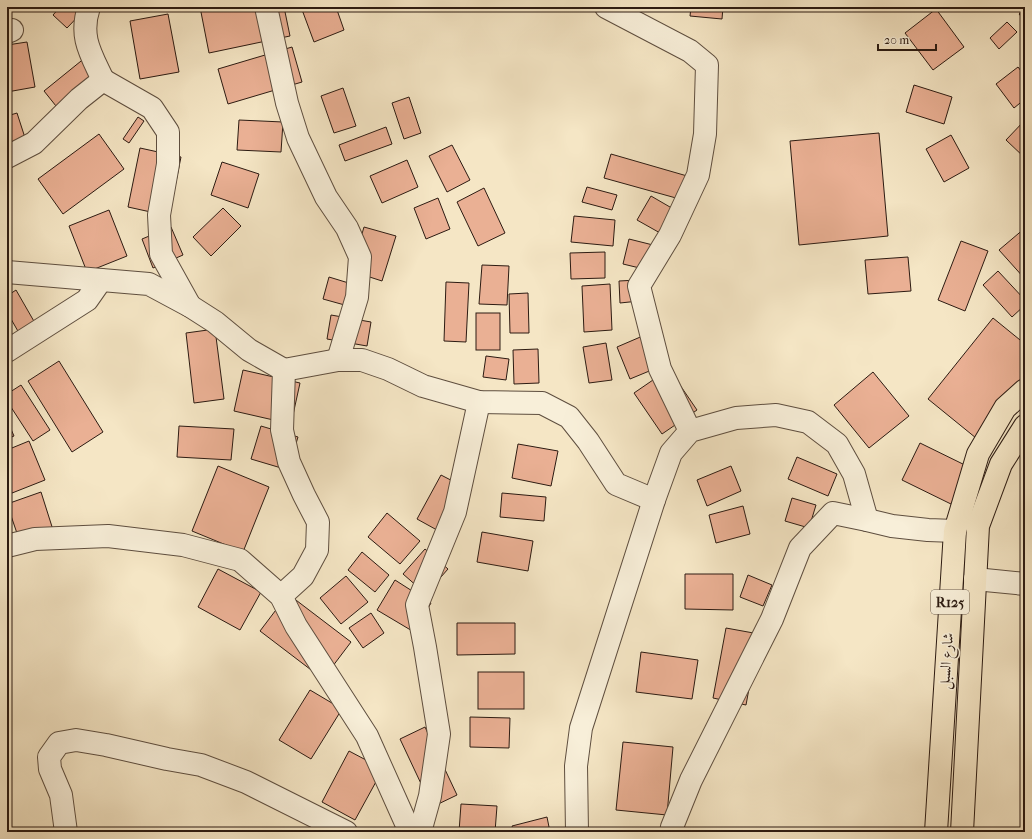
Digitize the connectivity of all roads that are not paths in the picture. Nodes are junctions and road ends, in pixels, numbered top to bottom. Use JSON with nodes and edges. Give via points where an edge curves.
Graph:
{"nodes":[{"id":1,"x":88,"y":7,"type":"edge"},
{"id":2,"x":266,"y":7,"type":"edge"},
{"id":3,"x":606,"y":7,"type":"edge"},
{"id":4,"x":103,"y":80,"type":"junction"},
{"id":5,"x":7,"y":157,"type":"edge"},
{"id":6,"x":7,"y":272,"type":"edge"},
{"id":7,"x":101,"y":280,"type":"junction"},
{"id":8,"x":190,"y":306,"type":"junction"},
{"id":9,"x":7,"y":351,"type":"edge"},
{"id":10,"x":338,"y":360,"type":"junction"},
{"id":11,"x":284,"y":370,"type":"junction"},
{"id":12,"x":1025,"y":390,"type":"edge"},
{"id":13,"x":479,"y":402,"type":"junction"},
{"id":14,"x":1025,"y":426,"type":"edge"},
{"id":15,"x":690,"y":431,"type":"junction"},
{"id":16,"x":654,"y":500,"type":"junction"},
{"id":17,"x":867,"y":520,"type":"junction"},
{"id":18,"x":956,"y":531,"type":"junction"},
{"id":19,"x":7,"y":546,"type":"edge"},
{"id":20,"x":975,"y":579,"type":"junction"},
{"id":21,"x":1025,"y":584,"type":"edge"},
{"id":22,"x":281,"y":596,"type":"junction"},
{"id":23,"x":66,"y":832,"type":"edge"},
{"id":24,"x":346,"y":832,"type":"edge"},
{"id":25,"x":410,"y":832,"type":"edge"},
{"id":26,"x":420,"y":832,"type":"edge"},
{"id":27,"x":577,"y":832,"type":"edge"},
{"id":28,"x":671,"y":832,"type":"edge"},
{"id":29,"x":936,"y":832,"type":"edge"},
{"id":30,"x":962,"y":832,"type":"edge"}],
"edges":[{"from":1,"to":4,"type":"street","via":[[84,27],[87,45]]},
{"from":2,"to":10,"type":"street","via":[[287,103],[298,138],[326,198],[347,228],[360,257],[357,297]]},
{"from":3,"to":15,"type":"street","via":[[690,51],[707,65],[705,134],[698,175],[670,235],[639,286],[660,369]]},
{"from":4,"to":5,"type":"street","via":[[79,99],[34,143]]},
{"from":4,"to":8,"type":"street","via":[[152,108],[168,132],[168,164],[158,215],[160,254]]},
{"from":6,"to":7,"type":"street"},
{"from":7,"to":8,"type":"street","via":[[149,284]]},
{"from":7,"to":9,"type":"street","via":[[88,300]]},
{"from":8,"to":11,"type":"street","via":[[216,322],[249,350]]},
{"from":10,"to":11,"type":"street"},
{"from":10,"to":13,"type":"street","via":[[362,360],[423,386]]},
{"from":11,"to":22,"type":"street","via":[[282,430],[289,462],[318,522],[317,550],[304,576]]},
{"from":12,"to":18,"type":"main road","name":"شارع السبل","number":"R125","via":[[1005,408],[978,454]]},
{"from":13,"to":16,"type":"street","via":[[542,403],[569,417],[616,484]]},
{"from":13,"to":26,"type":"street","via":[[455,512],[417,604],[439,734],[430,796]]},
{"from":14,"to":20,"type":"main road","name":"شارع السبل","number":"R125","via":[[1002,464],[978,526]]},
{"from":15,"to":16,"type":"street","via":[[672,453]]},
{"from":15,"to":17,"type":"street","via":[[736,418],[776,415],[808,422],[837,444],[854,474]]},
{"from":16,"to":27,"type":"street","via":[[581,728],[576,766]]},
{"from":17,"to":18,"type":"street","via":[[892,526]]},
{"from":17,"to":28,"type":"street","via":[[833,513],[800,548],[772,619],[691,780]]},
{"from":18,"to":29,"type":"main road","name":"شارع السبل","number":"R125"},
{"from":19,"to":22,"type":"street","via":[[35,539],[108,536],[184,545],[240,560]]},
{"from":20,"to":21,"type":"street"},
{"from":20,"to":30,"type":"main road","name":"شارع السبل","number":"R125"},
{"from":22,"to":25,"type":"street","via":[[296,626],[367,736]]},
{"from":23,"to":24,"type":"street","via":[[60,795],[50,769],[49,757],[59,743],[76,740],[201,765],[246,782]]}]}
